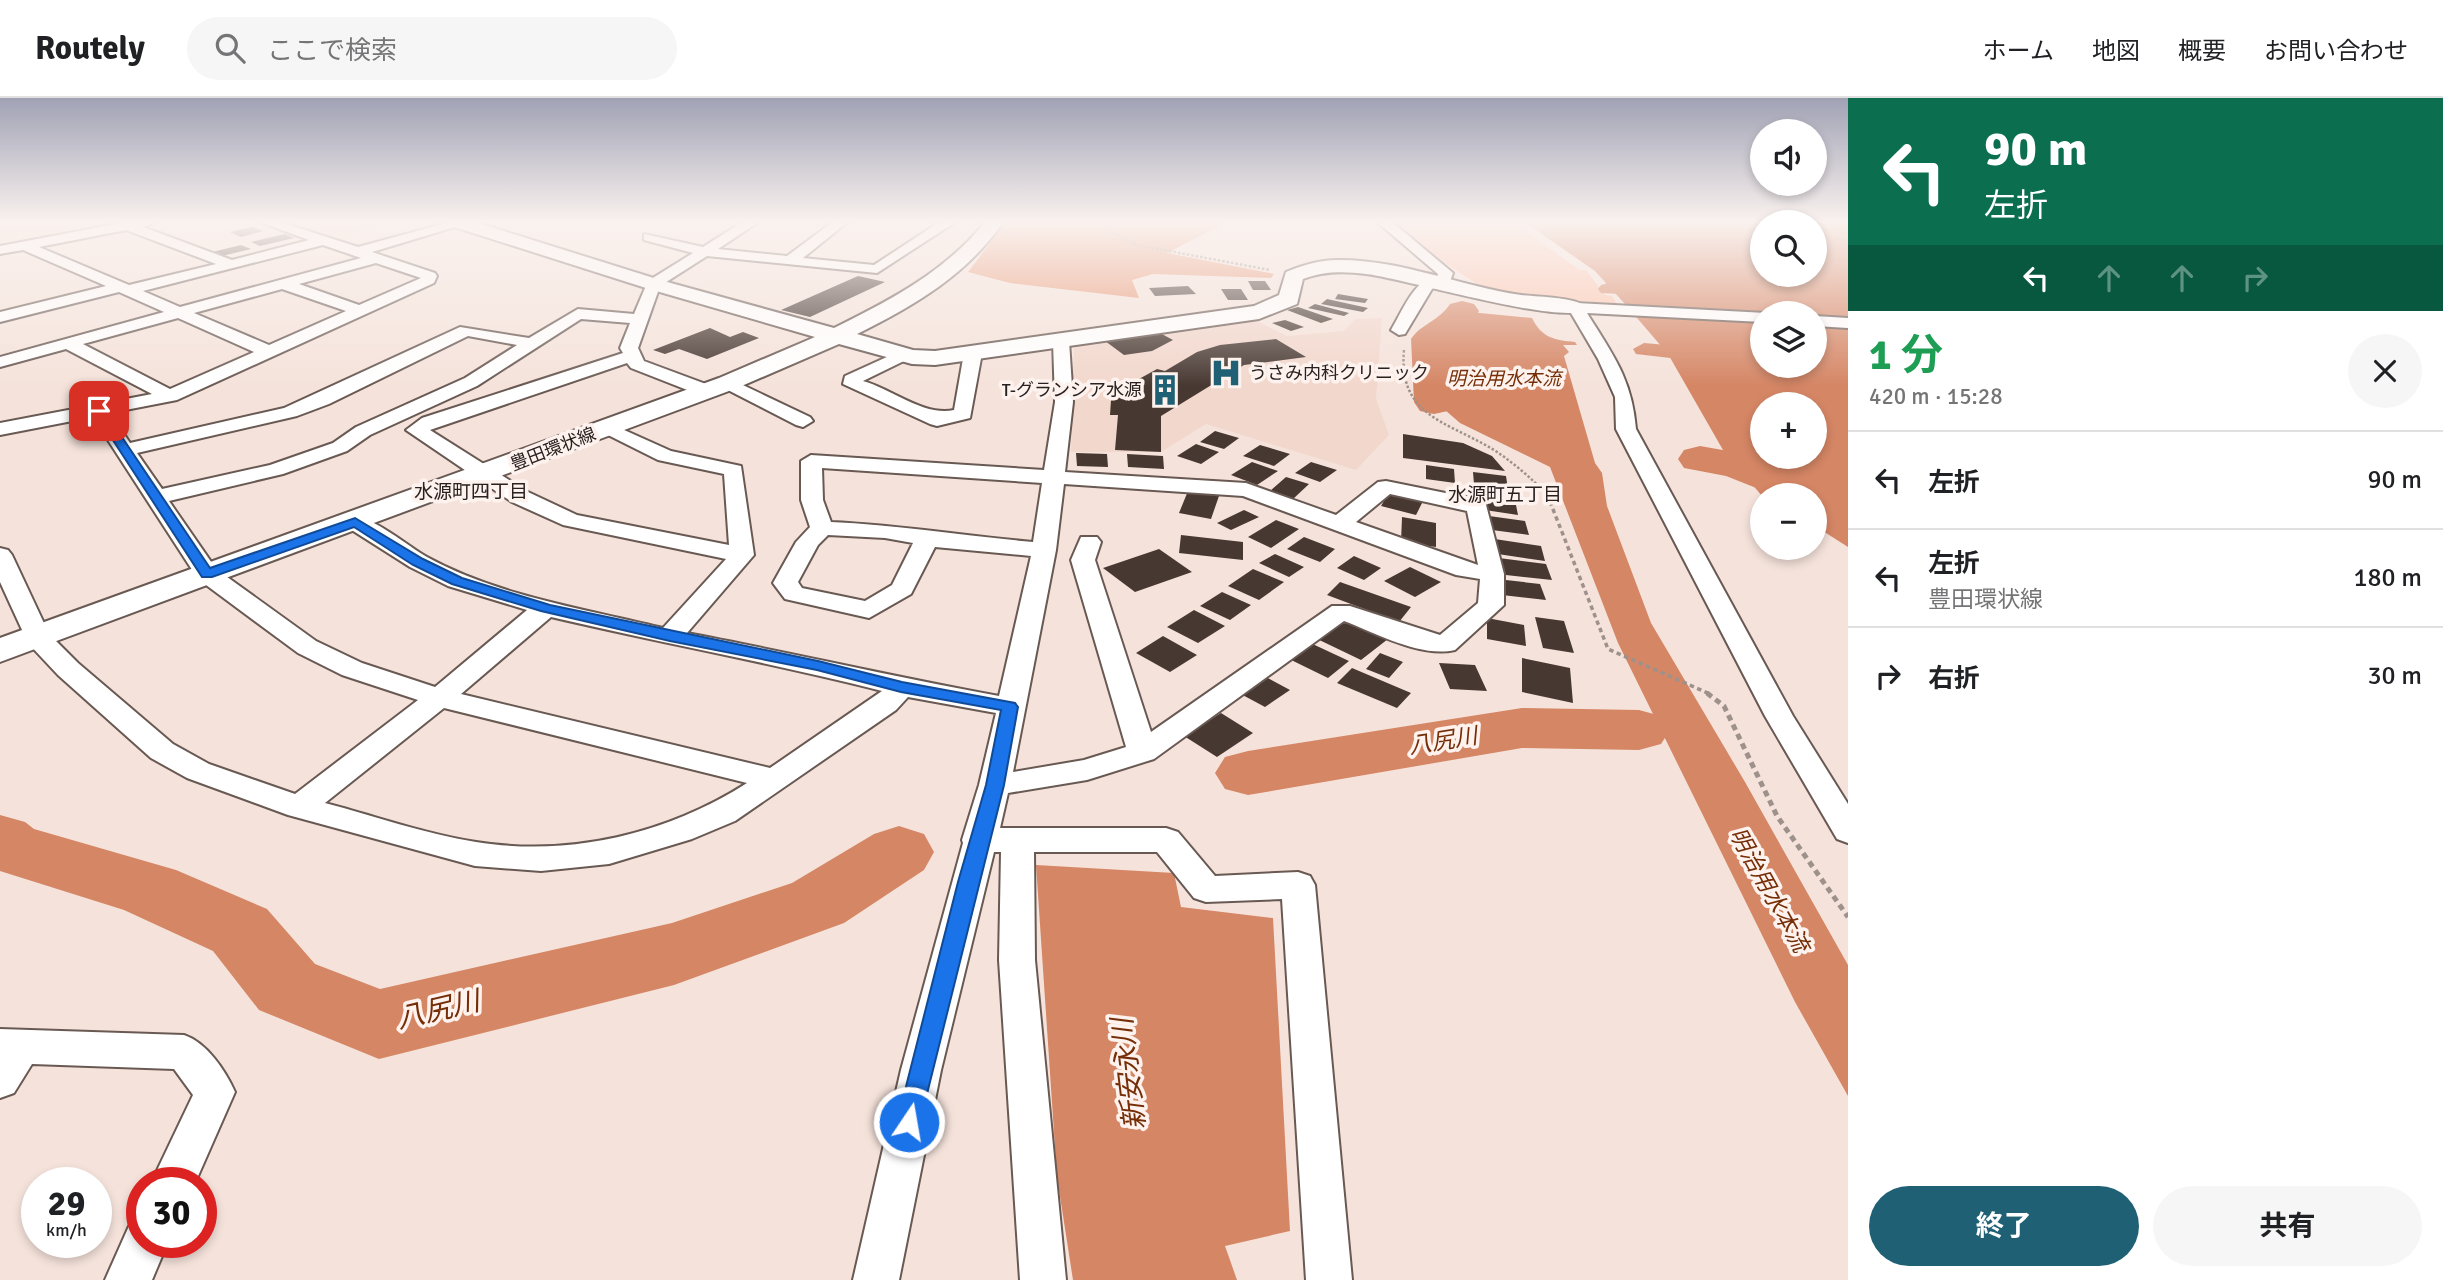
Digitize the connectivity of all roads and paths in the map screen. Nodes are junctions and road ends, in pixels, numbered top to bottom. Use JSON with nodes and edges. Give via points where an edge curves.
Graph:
{"nodes":[{"id":1,"x":95,"y":276,"type":"edge"},
{"id":2,"x":179,"y":276,"type":"edge"},
{"id":3,"x":312,"y":276,"type":"edge"},
{"id":4,"x":430,"y":276,"type":"edge"},
{"id":5,"x":628,"y":276,"type":"edge"},
{"id":6,"x":666,"y":276,"type":"edge"},
{"id":7,"x":939,"y":276,"type":"edge"},
{"id":8,"x":1293,"y":276,"type":"edge"},
{"id":9,"x":1407,"y":276,"type":"edge"},
{"id":10,"x":1443,"y":276,"type":"edge"},
{"id":11,"x":1438,"y":283,"type":"junction"},
{"id":12,"x":283,"y":284,"type":"junction"},
{"id":13,"x":653,"y":284,"type":"junction"},
{"id":14,"x":125,"y":289,"type":"junction"},
{"id":15,"x":1576,"y":308,"type":"junction"},
{"id":16,"x":360,"y":311,"type":"junction"},
{"id":17,"x":179,"y":312,"type":"junction"},
{"id":18,"x":2,"y":315,"type":"edge"},
{"id":19,"x":1750,"y":316,"type":"edge"},
{"id":20,"x":640,"y":319,"type":"junction"},
{"id":21,"x":1827,"y":321,"type":"edge"},
{"id":22,"x":1848,"y":323,"type":"edge"},
{"id":23,"x":1402,"y":335,"type":"joint"},
{"id":24,"x":835,"y":337,"type":"junction"},
{"id":25,"x":1061,"y":341,"type":"junction"},
{"id":26,"x":67,"y":343,"type":"junction"},
{"id":27,"x":531,"y":343,"type":"junction"},
{"id":28,"x":268,"y":352,"type":"junction"},
{"id":29,"x":973,"y":353,"type":"junction"},
{"id":30,"x":633,"y":355,"type":"junction"},
{"id":31,"x":900,"y":356,"type":"junction"},
{"id":32,"x":0,"y":362,"type":"edge"},
{"id":33,"x":718,"y":387,"type":"junction"},
{"id":34,"x":170,"y":396,"type":"junction"},
{"id":35,"x":0,"y":410,"type":"edge"},
{"id":36,"x":99,"y":411,"type":"junction"},
{"id":37,"x":803,"y":421,"type":"dead end"},
{"id":38,"x":27,"y":424,"type":"junction"},
{"id":39,"x":0,"y":429,"type":"edge"},
{"id":40,"x":606,"y":429,"type":"junction"},
{"id":41,"x":125,"y":450,"type":"junction"},
{"id":42,"x":485,"y":474,"type":"junction"},
{"id":43,"x":1056,"y":479,"type":"junction"},
{"id":44,"x":158,"y":497,"type":"junction"},
{"id":45,"x":355,"y":522,"type":"junction"},
{"id":46,"x":1338,"y":525,"type":"junction"},
{"id":47,"x":822,"y":528,"type":"junction"},
{"id":48,"x":927,"y":539,"type":"junction"},
{"id":49,"x":1089,"y":542,"type":"dead end"},
{"id":50,"x":1044,"y":550,"type":"junction"},
{"id":51,"x":0,"y":555,"type":"edge"},
{"id":52,"x":742,"y":555,"type":"junction"},
{"id":53,"x":207,"y":574,"type":"junction"},
{"id":54,"x":1492,"y":574,"type":"junction"},
{"id":55,"x":546,"y":608,"type":"junction"},
{"id":56,"x":37,"y":637,"type":"junction"},
{"id":57,"x":670,"y":637,"type":"junction"},
{"id":58,"x":0,"y":650,"type":"edge"},
{"id":59,"x":901,"y":687,"type":"junction"},
{"id":60,"x":439,"y":698,"type":"junction"},
{"id":61,"x":1010,"y":707,"type":"junction"},
{"id":62,"x":1143,"y":752,"type":"junction"},
{"id":63,"x":775,"y":780,"type":"junction"},
{"id":64,"x":995,"y":785,"type":"junction"},
{"id":65,"x":299,"y":807,"type":"junction"},
{"id":66,"x":1848,"y":831,"type":"edge"},
{"id":67,"x":1018,"y":839,"type":"junction"},
{"id":68,"x":978,"y":841,"type":"junction"},
{"id":69,"x":1848,"y":917,"type":"edge"},
{"id":70,"x":11,"y":1046,"type":"edge"},
{"id":71,"x":0,"y":1080,"type":"edge"},
{"id":72,"x":180,"y":1167,"type":"edge"},
{"id":73,"x":138,"y":1258,"type":"edge"},
{"id":74,"x":128,"y":1280,"type":"edge"},
{"id":75,"x":876,"y":1280,"type":"edge"},
{"id":76,"x":1043,"y":1280,"type":"edge"},
{"id":77,"x":1329,"y":1280,"type":"edge"}],
"edges":[{"from":1,"to":14,"type":"street"},
{"from":2,"to":14,"type":"street"},
{"from":3,"to":12,"type":"street"},
{"from":4,"to":16,"type":"street"},
{"from":5,"to":13,"type":"street"},
{"from":6,"to":13,"type":"street"},
{"from":7,"to":24,"type":"street","name":"豊田環状線"},
{"from":8,"to":25,"type":"street","via":[[1289,299],[1259,313]]},
{"from":9,"to":11,"type":"street"},
{"from":10,"to":11,"type":"street"},
{"from":11,"to":15,"type":"street","via":[[1514,301]]},
{"from":11,"to":23,"type":"street","via":[[1426,286]]},
{"from":12,"to":16,"type":"street"},
{"from":12,"to":17,"type":"street"},
{"from":13,"to":20,"type":"street"},
{"from":13,"to":24,"type":"street"},
{"from":14,"to":17,"type":"street"},
{"from":14,"to":18,"type":"street"},
{"from":15,"to":19,"type":"street"},
{"from":15,"to":66,"type":"street","via":[[1624,397],[1626,429],[1709,588]]},
{"from":16,"to":28,"type":"street"},
{"from":17,"to":26,"type":"street"},
{"from":17,"to":28,"type":"street"},
{"from":20,"to":27,"type":"street","via":[[578,314]]},
{"from":20,"to":30,"type":"street","via":[[629,348]]},
{"from":21,"to":22,"type":"street"},
{"from":23,"to":69,"type":"path","via":[[1402,370],[1414,402],[1435,421],[1491,448],[1547,494],[1608,649],[1703,689],[1724,706],[1777,816]]},
{"from":24,"to":31,"type":"street"},
{"from":24,"to":33,"type":"street","name":"豊田環状線"},
{"from":25,"to":29,"type":"street"},
{"from":25,"to":43,"type":"street","via":[[1065,402]]},
{"from":26,"to":32,"type":"street"},
{"from":26,"to":34,"type":"street"},
{"from":27,"to":41,"type":"street","via":[[466,331],[301,408]]},
{"from":27,"to":44,"type":"street","via":[[471,383],[363,431],[340,447],[276,470]]},
{"from":28,"to":34,"type":"street"},
{"from":29,"to":31,"type":"street"},
{"from":29,"to":31,"type":"street","via":[[963,414],[937,419],[852,384],[851,380]]},
{"from":30,"to":33,"type":"street","via":[[637,364],[657,374]]},
{"from":30,"to":42,"type":"street","via":[[416,430]]},
{"from":33,"to":37,"type":"street"},
{"from":33,"to":40,"type":"street","name":"豊田環状線"},
{"from":34,"to":36,"type":"street"},
{"from":35,"to":38,"type":"street"},
{"from":36,"to":38,"type":"street"},
{"from":36,"to":41,"type":"street"},
{"from":38,"to":39,"type":"street"},
{"from":40,"to":42,"type":"street","name":"豊田環状線"},
{"from":40,"to":52,"type":"street","via":[[665,456],[734,470]]},
{"from":41,"to":44,"type":"street"},
{"from":42,"to":45,"type":"street","name":"豊田環状線"},
{"from":42,"to":52,"type":"street","via":[[520,497],[571,520]]},
{"from":43,"to":46,"type":"street","via":[[1246,490]]},
{"from":43,"to":47,"type":"street","via":[[811,461],[812,500]]},
{"from":43,"to":50,"type":"street"},
{"from":44,"to":53,"type":"street"},
{"from":45,"to":53,"type":"street","name":"豊田環状線"},
{"from":45,"to":55,"type":"street","via":[[457,581]]},
{"from":46,"to":54,"type":"street","via":[[1465,570]]},
{"from":46,"to":54,"type":"street","via":[[1386,487],[1477,506]]},
{"from":47,"to":48,"type":"street","via":[[885,531]]},
{"from":47,"to":48,"type":"street","via":[[808,542],[785,583],[794,594],[869,610],[902,589]]},
{"from":48,"to":50,"type":"street"},
{"from":49,"to":62,"type":"street","via":[[1083,560]]},
{"from":50,"to":61,"type":"street"},
{"from":51,"to":56,"type":"street"},
{"from":52,"to":57,"type":"street"},
{"from":53,"to":56,"type":"street","name":"豊田環状線"},
{"from":53,"to":60,"type":"street","via":[[307,647],[352,669]]},
{"from":54,"to":62,"type":"street","via":[[1491,605],[1446,644],[1427,642],[1341,611]]},
{"from":55,"to":57,"type":"street"},
{"from":55,"to":60,"type":"street"},
{"from":56,"to":58,"type":"street","name":"豊田環状線"},
{"from":56,"to":65,"type":"street","via":[[162,751],[198,771]]},
{"from":57,"to":59,"type":"street"},
{"from":59,"to":61,"type":"street"},
{"from":59,"to":63,"type":"street","via":[[886,704]]},
{"from":60,"to":63,"type":"street"},
{"from":60,"to":65,"type":"street"},
{"from":61,"to":64,"type":"street"},
{"from":62,"to":64,"type":"street","via":[[1087,771]]},
{"from":63,"to":65,"type":"street","via":[[724,813],[681,831],[609,852],[541,859],[475,854]]},
{"from":64,"to":68,"type":"street"},
{"from":67,"to":68,"type":"street"},
{"from":67,"to":76,"type":"street","via":[[1017,960]]},
{"from":67,"to":77,"type":"street","via":[[1166,840],[1206,889],[1298,885]]},
{"from":68,"to":75,"type":"street","via":[[921,1070]]},
{"from":70,"to":71,"type":"street"},
{"from":70,"to":72,"type":"street","via":[[184,1052],[215,1092]]},
{"from":73,"to":74,"type":"street"}]}
